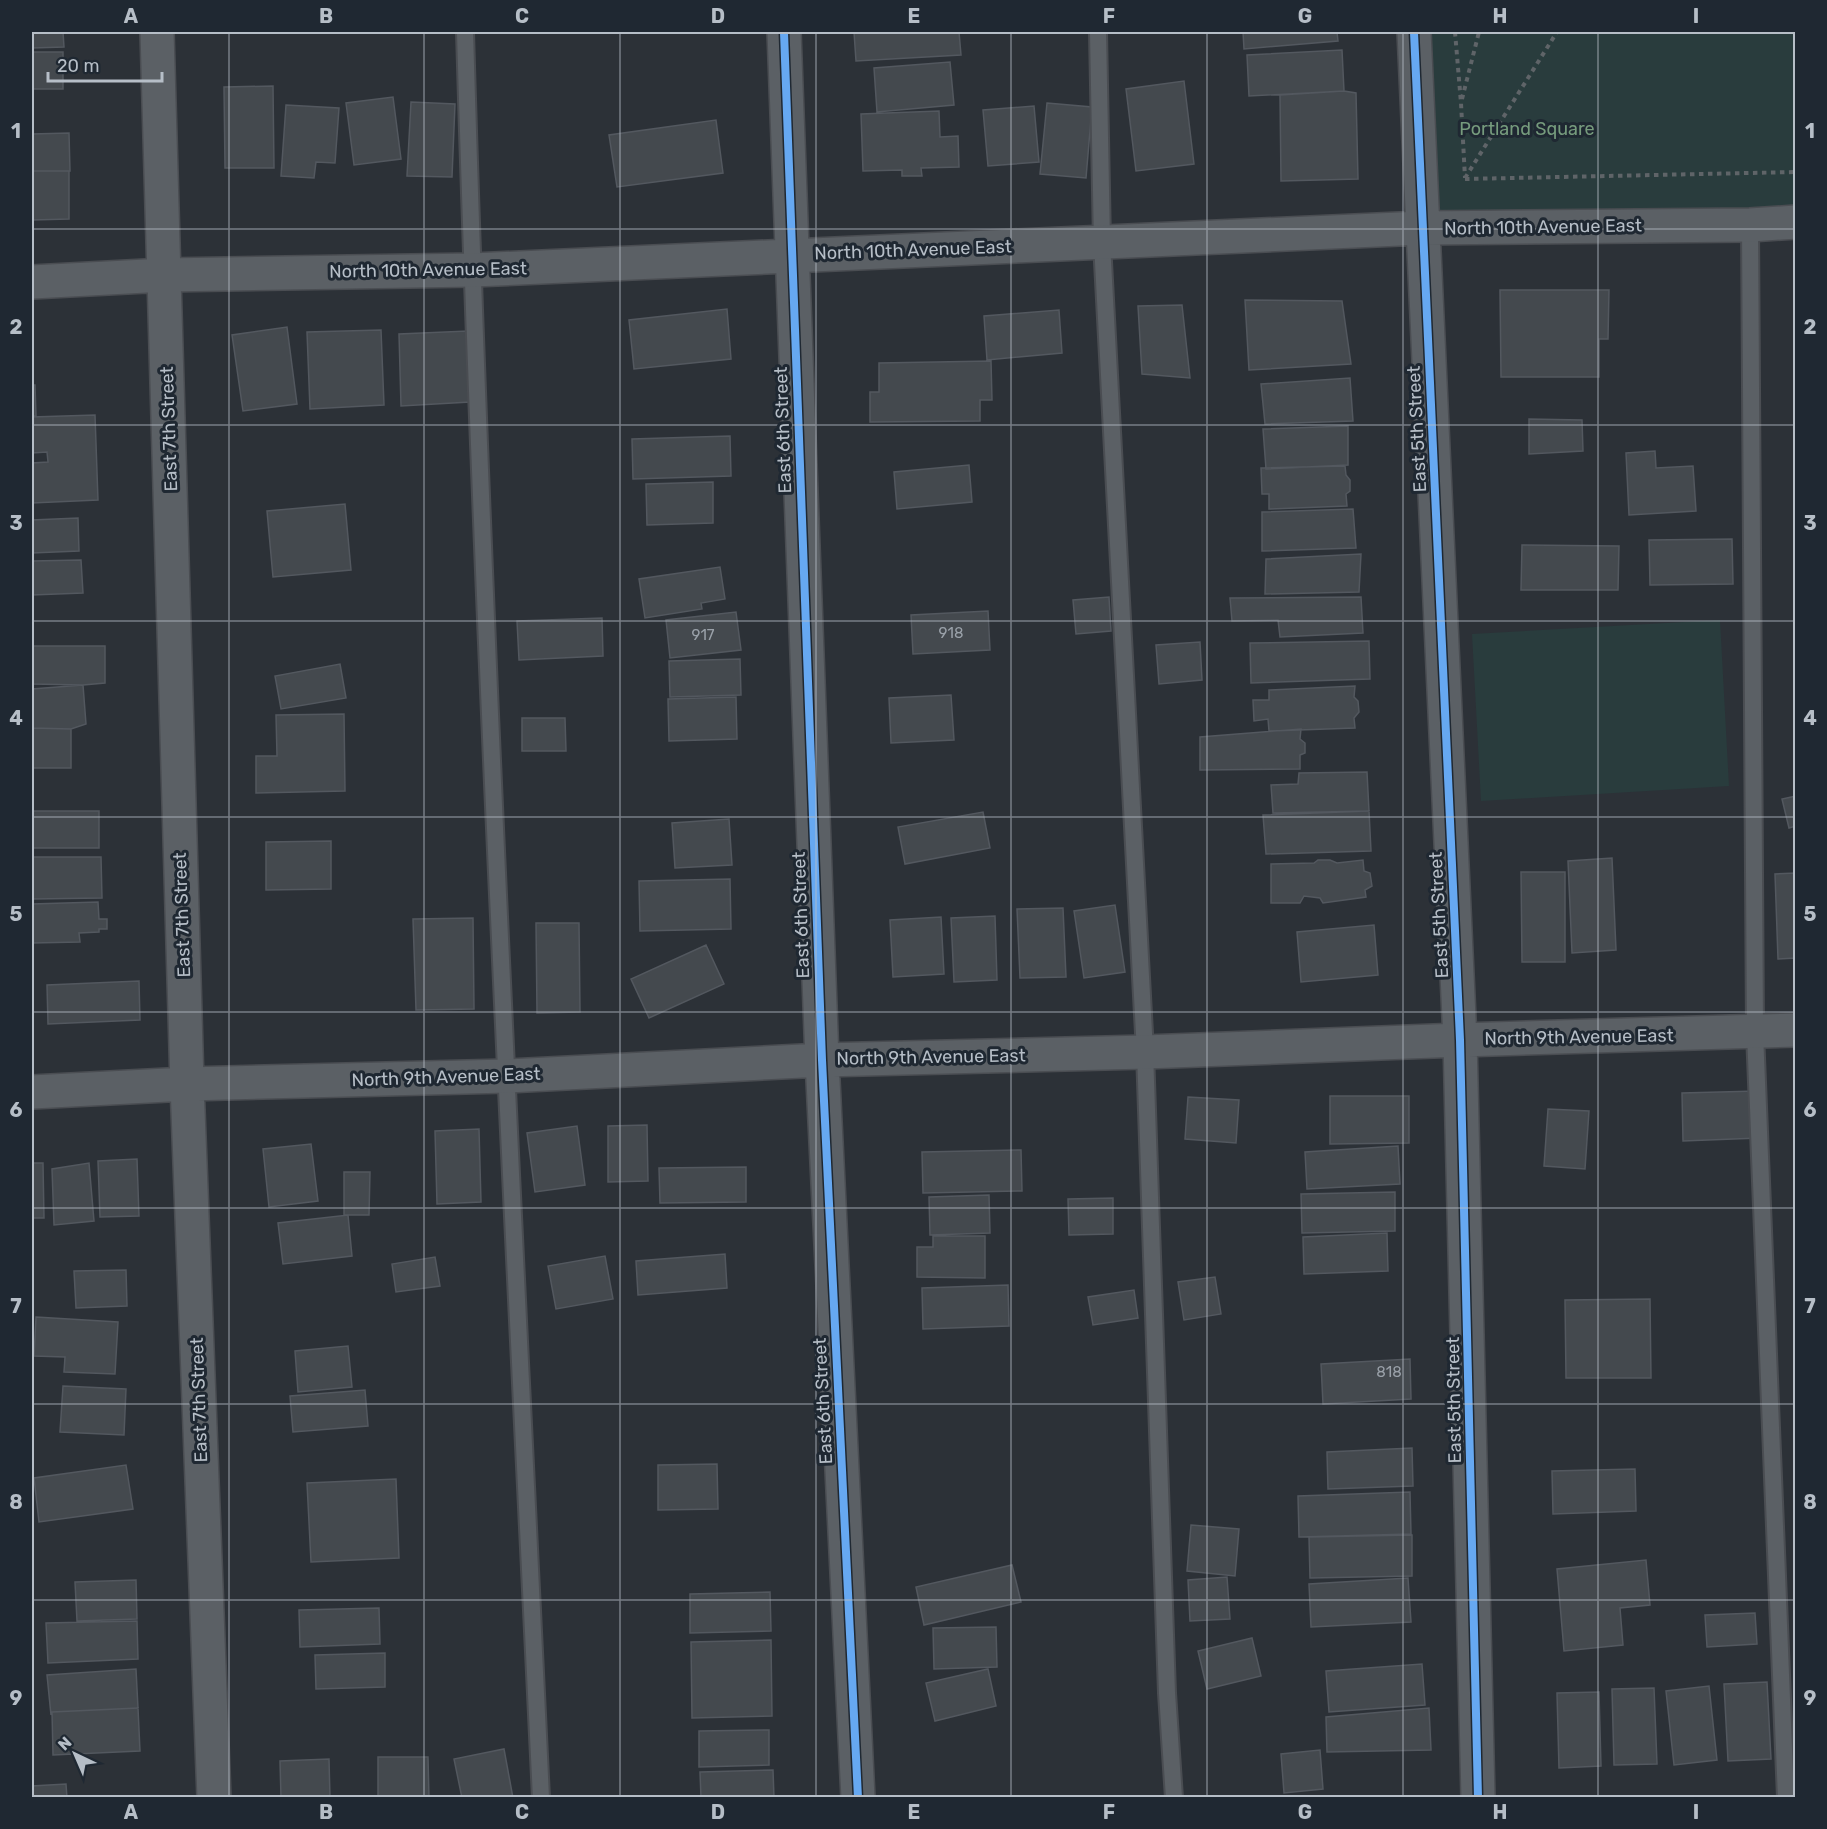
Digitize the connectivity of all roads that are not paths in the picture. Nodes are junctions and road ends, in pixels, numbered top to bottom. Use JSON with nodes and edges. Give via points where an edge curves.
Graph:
{"nodes":[{"id":1,"x":157,"y":32,"type":"edge"},
{"id":2,"x":465,"y":32,"type":"edge"},
{"id":3,"x":784,"y":32,"type":"edge"},
{"id":4,"x":1098,"y":32,"type":"edge"},
{"id":5,"x":1414,"y":32,"type":"edge"},
{"id":6,"x":1796,"y":222,"type":"edge"},
{"id":7,"x":1750,"y":225,"type":"junction"},
{"id":8,"x":1422,"y":228,"type":"junction"},
{"id":9,"x":1102,"y":243,"type":"junction"},
{"id":10,"x":792,"y":255,"type":"junction"},
{"id":11,"x":473,"y":270,"type":"junction"},
{"id":12,"x":165,"y":275,"type":"junction"},
{"id":13,"x":32,"y":282,"type":"edge"},
{"id":14,"x":1796,"y":1030,"type":"edge"},
{"id":15,"x":1755,"y":1033,"type":"junction"},
{"id":16,"x":1460,"y":1040,"type":"junction"},
{"id":17,"x":1145,"y":1053,"type":"junction"},
{"id":18,"x":822,"y":1060,"type":"junction"},
{"id":19,"x":507,"y":1076,"type":"junction"},
{"id":20,"x":186,"y":1084,"type":"junction"},
{"id":21,"x":32,"y":1092,"type":"edge"},
{"id":22,"x":214,"y":1797,"type":"edge"},
{"id":23,"x":541,"y":1797,"type":"edge"},
{"id":24,"x":858,"y":1797,"type":"edge"},
{"id":25,"x":1174,"y":1797,"type":"edge"},
{"id":26,"x":1479,"y":1797,"type":"edge"},
{"id":27,"x":1786,"y":1797,"type":"edge"}],
"edges":[{"from":1,"to":12,"type":"street","name":"East 7th Street"},
{"from":2,"to":11,"type":"lane"},
{"from":3,"to":10,"type":"street","name":"East 6th Street"},
{"from":4,"to":9,"type":"lane"},
{"from":5,"to":8,"type":"street","name":"East 5th Street"},
{"from":6,"to":7,"type":"street","name":"North 10th Avenue East"},
{"from":7,"to":8,"type":"street","name":"North 10th Avenue East"},
{"from":7,"to":15,"type":"lane"},
{"from":8,"to":9,"type":"street","name":"North 10th Avenue East"},
{"from":8,"to":16,"type":"street","name":"East 5th Street"},
{"from":9,"to":10,"type":"street","name":"North 10th Avenue East"},
{"from":9,"to":17,"type":"lane"},
{"from":10,"to":11,"type":"street","name":"North 10th Avenue East"},
{"from":10,"to":18,"type":"street","name":"East 6th Street"},
{"from":11,"to":12,"type":"street","name":"North 10th Avenue East"},
{"from":11,"to":19,"type":"lane"},
{"from":12,"to":13,"type":"street","name":"North 10th Avenue East"},
{"from":12,"to":20,"type":"street","name":"East 7th Street"},
{"from":14,"to":15,"type":"street","name":"North 9th Avenue East"},
{"from":15,"to":16,"type":"street","name":"North 9th Avenue East"},
{"from":15,"to":27,"type":"lane"},
{"from":16,"to":17,"type":"street","name":"North 9th Avenue East"},
{"from":16,"to":26,"type":"street","name":"East 5th Street"},
{"from":17,"to":18,"type":"street","name":"North 9th Avenue East"},
{"from":17,"to":25,"type":"lane"},
{"from":18,"to":19,"type":"street","name":"North 9th Avenue East"},
{"from":18,"to":24,"type":"street","name":"East 6th Street"},
{"from":19,"to":20,"type":"street","name":"North 9th Avenue East"},
{"from":19,"to":23,"type":"lane"},
{"from":20,"to":21,"type":"street","name":"North 9th Avenue East"},
{"from":20,"to":22,"type":"street","name":"East 7th Street"}]}
